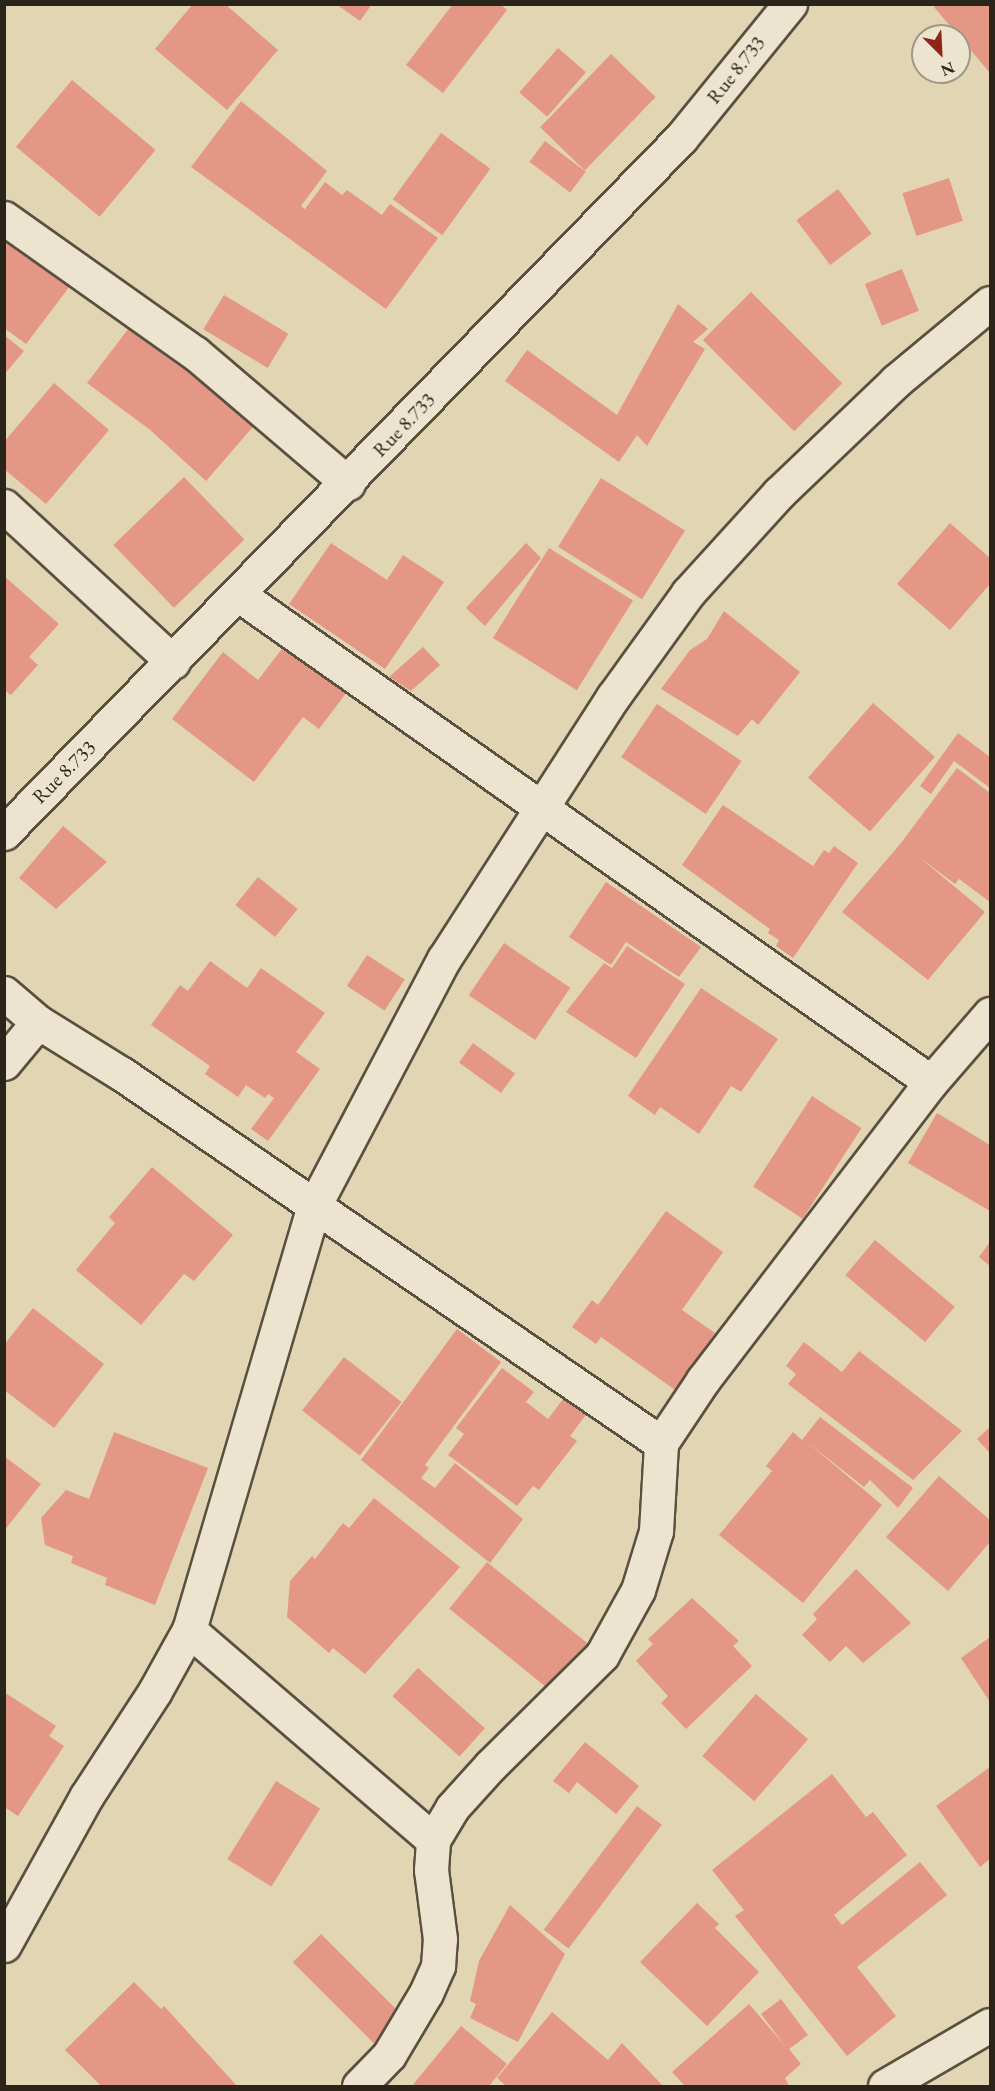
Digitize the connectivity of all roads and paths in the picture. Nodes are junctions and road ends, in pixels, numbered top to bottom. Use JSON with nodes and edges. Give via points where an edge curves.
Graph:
{"nodes":[{"id":1,"x":790,"y":4,"type":"edge"},
{"id":2,"x":4,"y":218,"type":"edge"},
{"id":3,"x":990,"y":303,"type":"edge"},
{"id":4,"x":348,"y":483,"type":"junction"},
{"id":5,"x":4,"y":506,"type":"edge"},
{"id":6,"x":239,"y":595,"type":"junction"},
{"id":7,"x":173,"y":662,"type":"junction"},
{"id":8,"x":541,"y":809,"type":"junction"},
{"id":9,"x":4,"y":833,"type":"edge"},
{"id":10,"x":4,"y":993,"type":"edge"},
{"id":11,"x":990,"y":1014,"type":"edge"},
{"id":12,"x":38,"y":1022,"type":"junction"},
{"id":13,"x":4,"y":1063,"type":"edge"},
{"id":14,"x":931,"y":1082,"type":"junction"},
{"id":15,"x":313,"y":1208,"type":"junction"},
{"id":16,"x":661,"y":1443,"type":"junction"},
{"id":17,"x":189,"y":1630,"type":"junction"},
{"id":18,"x":433,"y":1840,"type":"junction"},
{"id":19,"x":4,"y":1945,"type":"edge"},
{"id":20,"x":990,"y":2025,"type":"edge"},
{"id":21,"x":359,"y":2086,"type":"edge"},
{"id":22,"x":885,"y":2086,"type":"edge"}],
"edges":[{"from":1,"to":4,"type":"street","name":"Rue 8.733","via":[[681,138]]},
{"from":2,"to":4,"type":"street","via":[[195,353]]},
{"from":3,"to":8,"type":"street","via":[[896,381],[779,493],[688,593],[613,697]]},
{"from":4,"to":6,"type":"street","name":"Rue 8.733"},
{"from":5,"to":7,"type":"street"},
{"from":6,"to":7,"type":"street","name":"Rue 8.733"},
{"from":6,"to":8,"type":"street"},
{"from":7,"to":9,"type":"street","name":"Rue 8.733"},
{"from":8,"to":14,"type":"street"},
{"from":8,"to":15,"type":"street","via":[[444,959]]},
{"from":10,"to":12,"type":"street"},
{"from":11,"to":14,"type":"street"},
{"from":12,"to":13,"type":"street"},
{"from":12,"to":15,"type":"street","via":[[122,1074]]},
{"from":14,"to":16,"type":"street","via":[[703,1380]]},
{"from":15,"to":16,"type":"street"},
{"from":15,"to":17,"type":"street"},
{"from":16,"to":18,"type":"street","via":[[656,1532],[638,1590],[602,1655],[490,1766],[452,1808]]},
{"from":17,"to":18,"type":"street"},
{"from":17,"to":19,"type":"street","via":[[155,1691],[86,1797]]},
{"from":18,"to":21,"type":"street","via":[[431,1870],[440,1940],[438,1966],[389,2055]]},
{"from":20,"to":22,"type":"street"}]}
